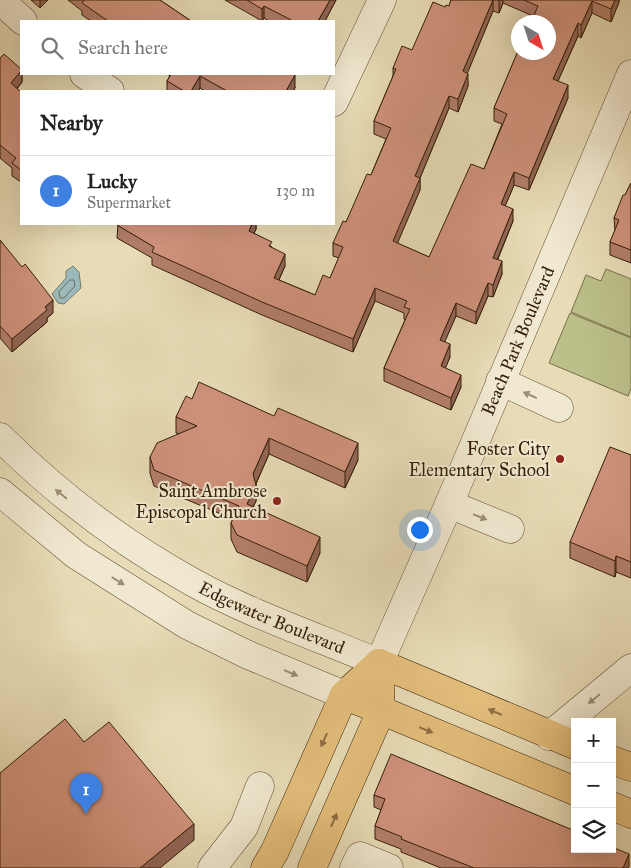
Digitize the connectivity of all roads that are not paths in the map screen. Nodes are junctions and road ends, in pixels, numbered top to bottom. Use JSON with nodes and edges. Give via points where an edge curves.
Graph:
{"nodes":[{"id":1,"x":0,"y":0,"type":"edge"},
{"id":2,"x":382,"y":0,"type":"edge"},
{"id":3,"x":22,"y":20,"type":"edge"},
{"id":4,"x":631,"y":74,"type":"edge"},
{"id":5,"x":86,"y":75,"type":"edge"},
{"id":6,"x":108,"y":90,"type":"edge"},
{"id":7,"x":335,"y":100,"type":"edge"},
{"id":8,"x":626,"y":102,"type":"edge"},
{"id":9,"x":500,"y":381,"type":"junction"},
{"id":10,"x":559,"y":408,"type":"dead end"},
{"id":11,"x":0,"y":437,"type":"edge"},
{"id":12,"x":0,"y":492,"type":"edge"},
{"id":13,"x":449,"y":504,"type":"junction"},
{"id":14,"x":510,"y":529,"type":"dead end"},
{"id":15,"x":379,"y":662,"type":"junction"},
{"id":16,"x":631,"y":668,"type":"edge"},
{"id":17,"x":344,"y":696,"type":"junction"},
{"id":18,"x":381,"y":712,"type":"junction"},
{"id":19,"x":549,"y":736,"type":"junction"},
{"id":20,"x":571,"y":744,"type":"edge"},
{"id":21,"x":616,"y":761,"type":"edge"},
{"id":22,"x":631,"y":767,"type":"edge"},
{"id":23,"x":260,"y":786,"type":"dead end"},
{"id":24,"x":571,"y":789,"type":"edge"},
{"id":25,"x":616,"y":808,"type":"edge"},
{"id":26,"x":631,"y":814,"type":"edge"},
{"id":27,"x":212,"y":868,"type":"edge"},
{"id":28,"x":265,"y":868,"type":"edge"},
{"id":29,"x":312,"y":868,"type":"edge"},
{"id":30,"x":354,"y":868,"type":"edge"},
{"id":31,"x":389,"y":868,"type":"edge"}],
"edges":[{"from":1,"to":3,"type":"street"},
{"from":2,"to":7,"type":"street"},
{"from":4,"to":8,"type":"street","name":"Beach Park Boulevard"},
{"from":5,"to":6,"type":"street"},
{"from":8,"to":9,"type":"street","name":"Beach Park Boulevard"},
{"from":10,"to":9,"type":"street","one_way":true},
{"from":9,"to":13,"type":"street","name":"Beach Park Boulevard"},
{"from":15,"to":11,"type":"street","name":"Edgewater Boulevard","one_way":true,"via":[[195,583],[99,525]]},
{"from":12,"to":17,"type":"street","one_way":true,"via":[[76,555],[187,624],[246,654]]},
{"from":13,"to":14,"type":"street","one_way":true},
{"from":13,"to":15,"type":"street","name":"Beach Park Boulevard"},
{"from":15,"to":17,"type":"main road","name":"Beach Park Boulevard"},
{"from":15,"to":18,"type":"main road","name":"Beach Park Boulevard"},
{"from":19,"to":15,"type":"main road","name":"Edgewater Boulevard","one_way":true},
{"from":16,"to":19,"type":"street","one_way":true},
{"from":17,"to":18,"type":"main road"},
{"from":17,"to":28,"type":"main road","name":"Beach Park Boulevard","one_way":true},
{"from":18,"to":24,"type":"main road","one_way":true},
{"from":29,"to":18,"type":"main road","name":"Beach Park Boulevard","one_way":true},
{"from":19,"to":20,"type":"main road","name":"Edgewater Boulevard"},
{"from":21,"to":22,"type":"main road"},
{"from":23,"to":27,"type":"street","via":[[244,827]]},
{"from":25,"to":26,"type":"main road"},
{"from":30,"to":31,"type":"street","via":[[360,856]]}]}
